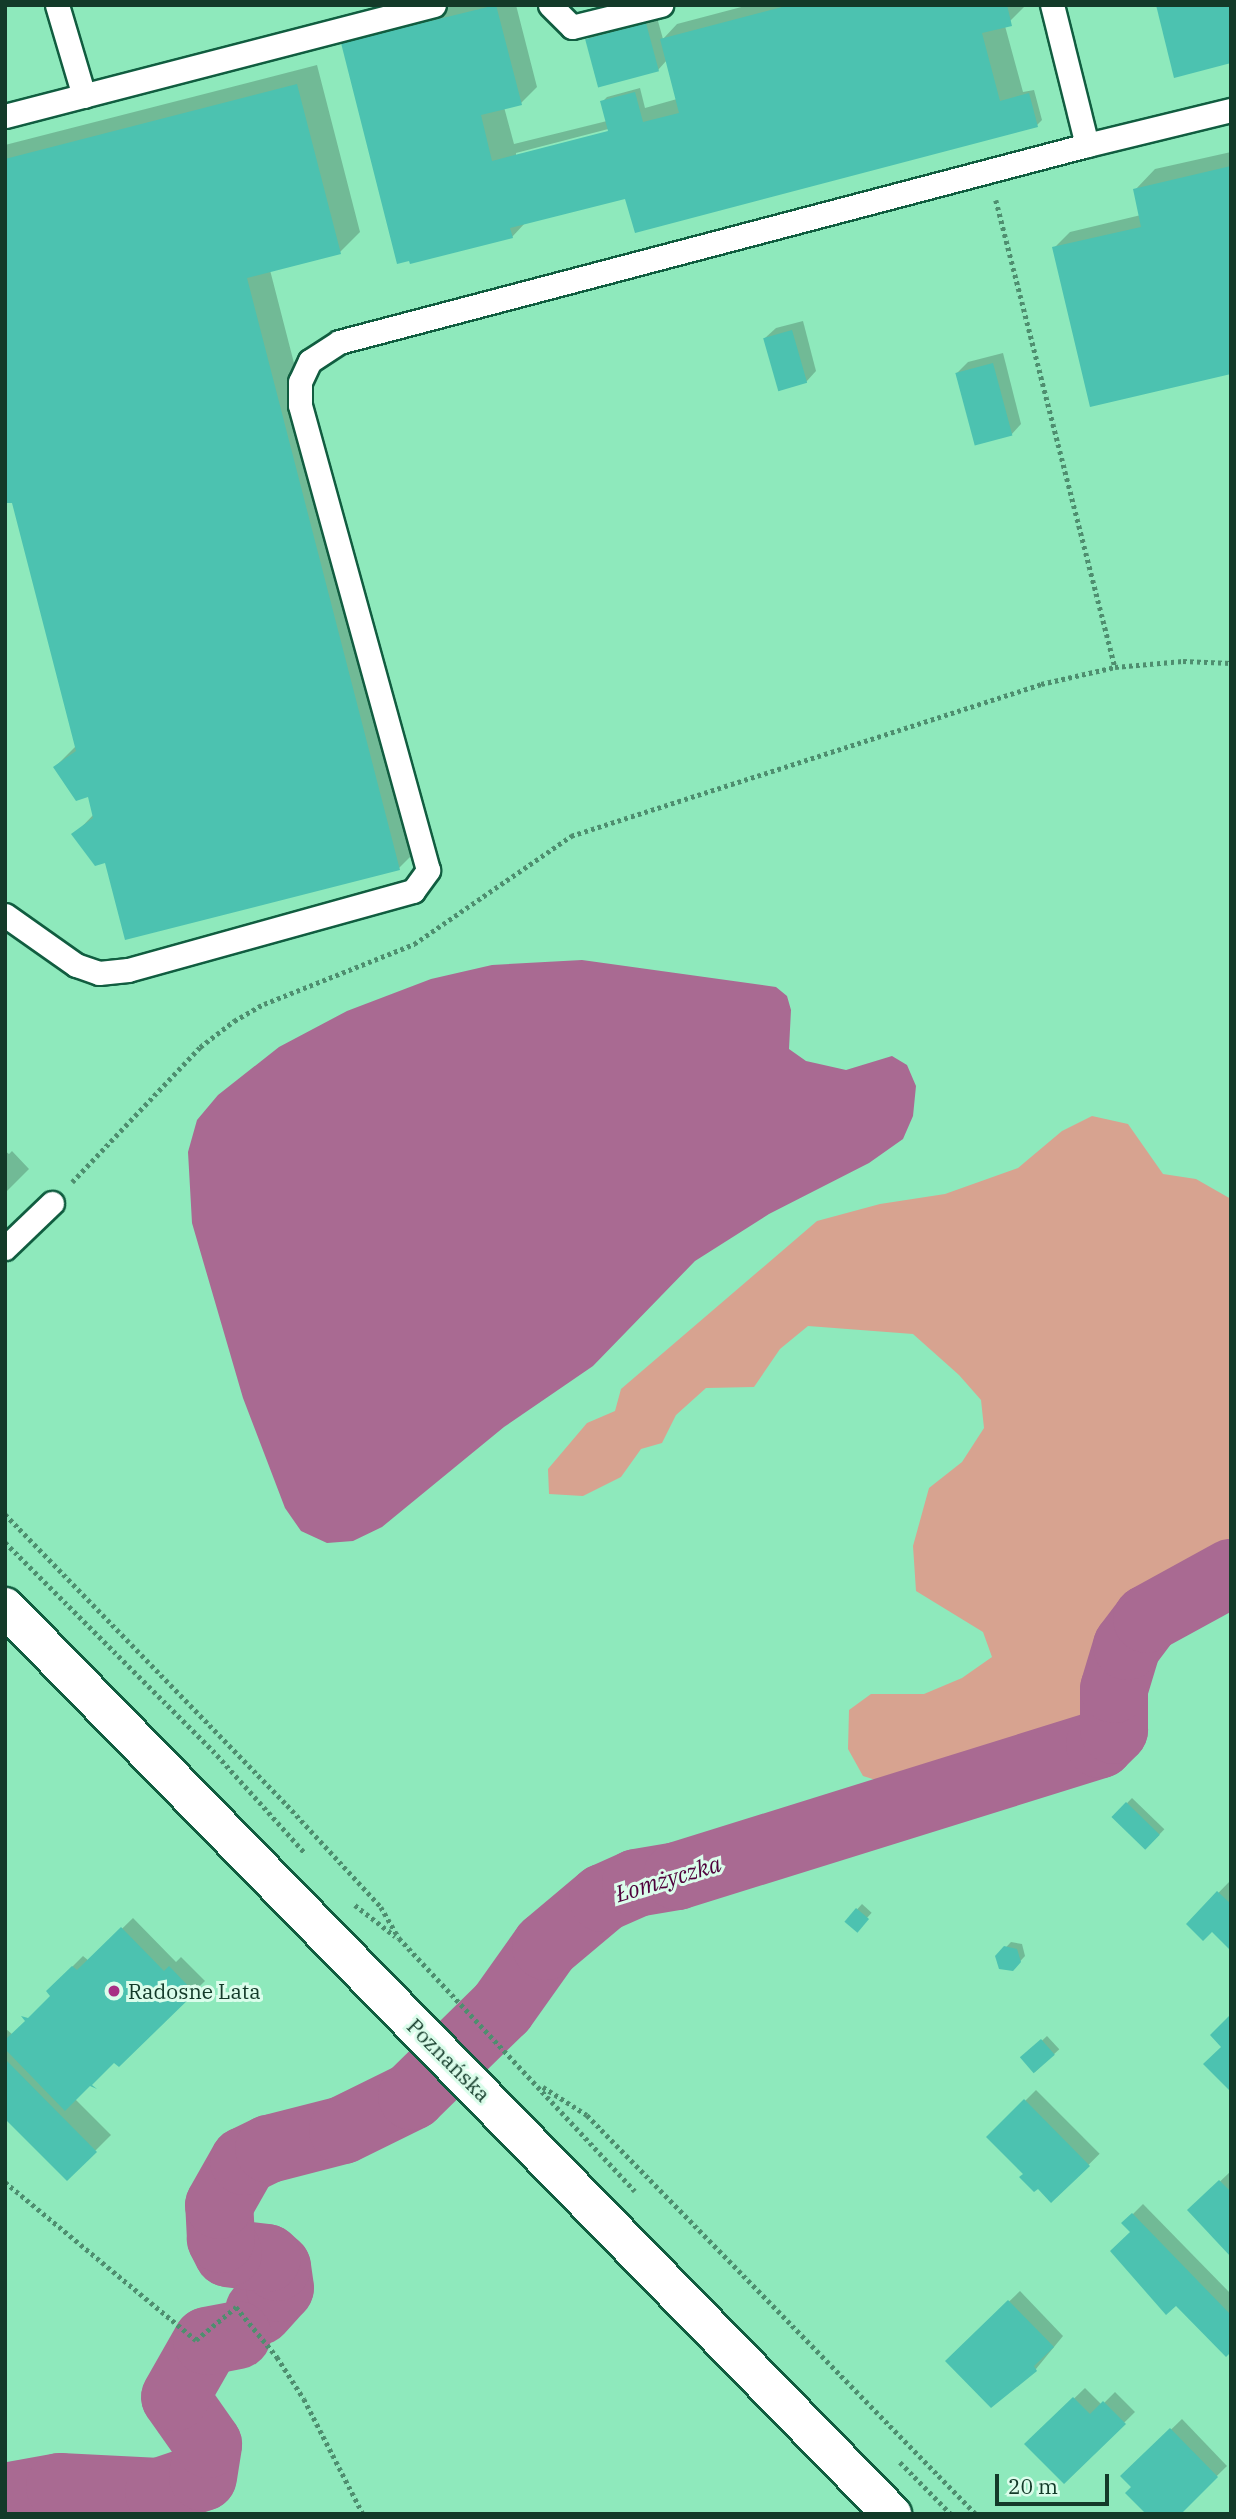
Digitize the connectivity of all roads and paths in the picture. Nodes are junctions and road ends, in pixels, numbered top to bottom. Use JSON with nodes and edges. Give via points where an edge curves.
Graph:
{"nodes":[{"id":1,"x":57,"y":5,"type":"edge"},
{"id":2,"x":434,"y":5,"type":"edge"},
{"id":3,"x":550,"y":5,"type":"edge"},
{"id":4,"x":661,"y":5,"type":"edge"},
{"id":5,"x":1052,"y":5,"type":"edge"},
{"id":6,"x":84,"y":96,"type":"junction"},
{"id":7,"x":1231,"y":110,"type":"edge"},
{"id":8,"x":5,"y":116,"type":"edge"},
{"id":9,"x":1087,"y":145,"type":"junction"},
{"id":10,"x":989,"y":171,"type":"junction"},
{"id":11,"x":1231,"y":663,"type":"edge"},
{"id":12,"x":1115,"y":667,"type":"junction"},
{"id":13,"x":5,"y":915,"type":"edge"},
{"id":14,"x":52,"y":1203,"type":"joint"},
{"id":15,"x":5,"y":1248,"type":"edge"},
{"id":16,"x":5,"y":1514,"type":"edge"},
{"id":17,"x":5,"y":1542,"type":"edge"},
{"id":18,"x":5,"y":1607,"type":"edge"},
{"id":19,"x":309,"y":1858,"type":"dead end"},
{"id":20,"x":345,"y":1896,"type":"dead end"},
{"id":21,"x":398,"y":1938,"type":"junction"},
{"id":22,"x":5,"y":2182,"type":"edge"},
{"id":23,"x":363,"y":2514,"type":"edge"},
{"id":24,"x":892,"y":2514,"type":"edge"},
{"id":25,"x":976,"y":2514,"type":"edge"}],
"edges":[{"from":1,"to":6,"type":"lane"},
{"from":2,"to":6,"type":"lane"},
{"from":3,"to":4,"type":"lane","via":[[572,27]]},
{"from":5,"to":9,"type":"lane"},
{"from":6,"to":8,"type":"lane"},
{"from":7,"to":9,"type":"lane"},
{"from":9,"to":10,"type":"lane"},
{"from":10,"to":12,"type":"path"},
{"from":10,"to":13,"type":"lane","via":[[327,347],[310,361],[300,382],[300,405],[428,870],[424,881],[403,896],[128,970],[99,973],[76,965]]},
{"from":11,"to":12,"type":"path"},
{"from":12,"to":14,"type":"path","via":[[1041,684],[571,836],[414,944],[264,1004],[234,1021],[200,1047]]},
{"from":14,"to":15,"type":"lane"},
{"from":16,"to":21,"type":"path","via":[[296,1815],[381,1907]]},
{"from":17,"to":19,"type":"path","via":[[217,1755]]},
{"from":18,"to":24,"type":"main road","name":"Poznańska"},
{"from":20,"to":21,"type":"path"},
{"from":21,"to":25,"type":"path","via":[[537,2083],[587,2115]]},
{"from":22,"to":23,"type":"path","via":[[195,2340],[236,2307],[304,2399]]}]}
